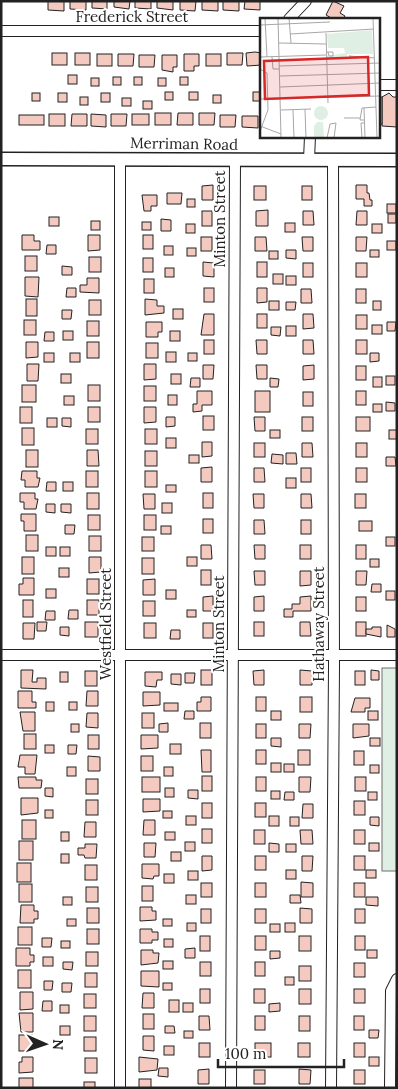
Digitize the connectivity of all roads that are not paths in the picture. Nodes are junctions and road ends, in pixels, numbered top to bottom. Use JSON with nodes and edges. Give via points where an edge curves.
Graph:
{"nodes":[{"id":1,"x":303,"y":5,"type":"edge"},
{"id":2,"x":290,"y":18,"type":"edge"},
{"id":3,"x":1,"y":31,"type":"edge"},
{"id":4,"x":260,"y":31,"type":"edge"},
{"id":5,"x":380,"y":85,"type":"edge"},
{"id":6,"x":397,"y":85,"type":"edge"},
{"id":7,"x":310,"y":138,"type":"edge"},
{"id":8,"x":1,"y":159,"type":"edge"},
{"id":9,"x":120,"y":160,"type":"junction"},
{"id":10,"x":309,"y":160,"type":"junction"},
{"id":11,"x":333,"y":160,"type":"junction"},
{"id":12,"x":397,"y":160,"type":"edge"},
{"id":13,"x":235,"y":161,"type":"junction"},
{"id":14,"x":1,"y":655,"type":"edge"},
{"id":15,"x":121,"y":655,"type":"junction"},
{"id":16,"x":333,"y":655,"type":"junction"},
{"id":17,"x":397,"y":655,"type":"edge"},
{"id":18,"x":234,"y":656,"type":"junction"},
{"id":19,"x":397,"y":979,"type":"edge"},
{"id":20,"x":120,"y":1088,"type":"edge"},
{"id":21,"x":230,"y":1088,"type":"edge"},
{"id":22,"x":330,"y":1088,"type":"edge"},
{"id":23,"x":390,"y":1088,"type":"edge"}],
"edges":[{"from":1,"to":2,"type":"street"},
{"from":3,"to":4,"type":"street","name":"Frederick Street"},
{"from":5,"to":6,"type":"street"},
{"from":7,"to":10,"type":"street"},
{"from":8,"to":9,"type":"main road","name":"Merriman Road"},
{"from":9,"to":13,"type":"main road","name":"Merriman Road"},
{"from":9,"to":15,"type":"street","name":"Westfield Street"},
{"from":10,"to":11,"type":"main road","name":"Merriman Road"},
{"from":10,"to":13,"type":"main road","name":"Merriman Road"},
{"from":11,"to":12,"type":"main road","name":"Merriman Road"},
{"from":11,"to":16,"type":"street","name":"Hathaway Street"},
{"from":13,"to":18,"type":"street","name":"Minton Street"},
{"from":14,"to":15,"type":"street"},
{"from":15,"to":18,"type":"street"},
{"from":15,"to":20,"type":"street","name":"Westfield Street"},
{"from":16,"to":17,"type":"street"},
{"from":16,"to":18,"type":"street"},
{"from":16,"to":22,"type":"street","name":"Hathaway Street"},
{"from":18,"to":21,"type":"street","name":"Minton Street"},
{"from":19,"to":23,"type":"street","via":[[392,992]]}]}
